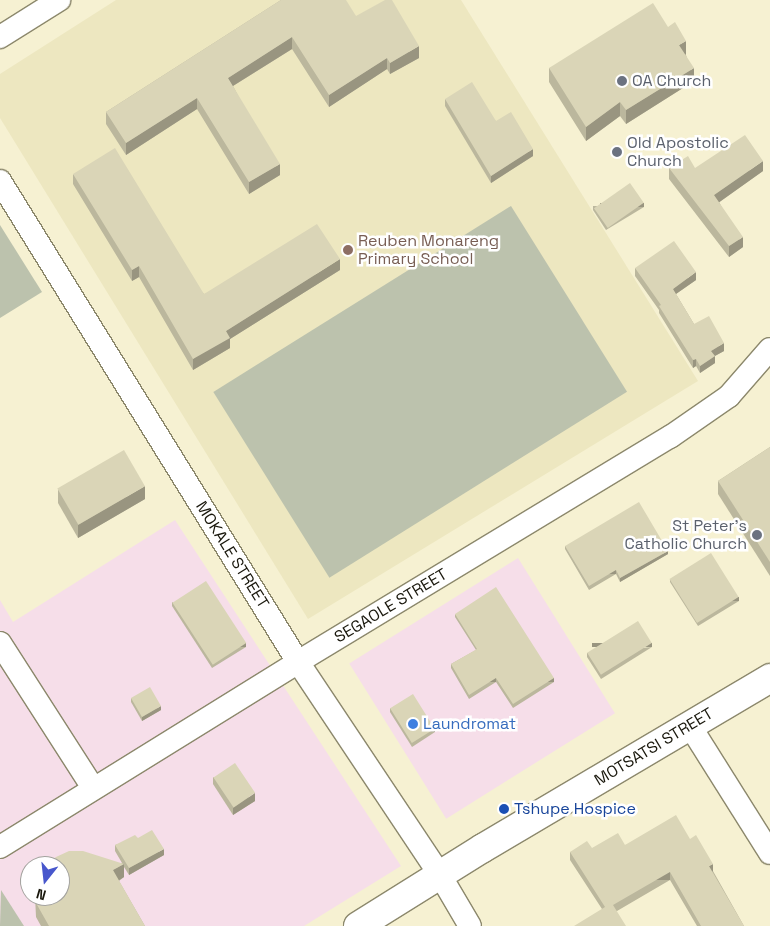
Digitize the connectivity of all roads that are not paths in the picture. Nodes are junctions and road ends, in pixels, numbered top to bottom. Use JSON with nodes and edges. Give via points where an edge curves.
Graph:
{"nodes":[{"id":1,"x":59,"y":0,"type":"edge"},
{"id":2,"x":0,"y":37,"type":"edge"},
{"id":3,"x":0,"y":181,"type":"edge"},
{"id":4,"x":770,"y":349,"type":"edge"},
{"id":5,"x":0,"y":643,"type":"edge"},
{"id":6,"x":298,"y":662,"type":"junction"},
{"id":7,"x":770,"y":678,"type":"edge"},
{"id":8,"x":690,"y":726,"type":"junction"},
{"id":9,"x":93,"y":788,"type":"junction"},
{"id":10,"x":0,"y":846,"type":"edge"},
{"id":11,"x":770,"y":853,"type":"edge"},
{"id":12,"x":440,"y":875,"type":"junction"},
{"id":13,"x":358,"y":926,"type":"edge"},
{"id":14,"x":470,"y":926,"type":"edge"}],
"edges":[{"from":1,"to":2,"type":"street"},
{"from":3,"to":6,"type":"street","name":"MOKALE STREET"},
{"from":4,"to":6,"type":"street","name":"SEGAOLE STREET","via":[[729,396],[670,437]]},
{"from":5,"to":9,"type":"street"},
{"from":6,"to":9,"type":"street","name":"SEGAOLE STREET"},
{"from":6,"to":12,"type":"street","name":"MOKALE STREET"},
{"from":7,"to":8,"type":"street","name":"MOTSATSI STREET"},
{"from":8,"to":11,"type":"street"},
{"from":8,"to":12,"type":"street","name":"MOTSATSI STREET"},
{"from":9,"to":10,"type":"street","name":"SEGAOLE STREET"},
{"from":12,"to":13,"type":"street","name":"MOTSATSI STREET"},
{"from":12,"to":14,"type":"street","name":"MOKALE STREET"}]}
